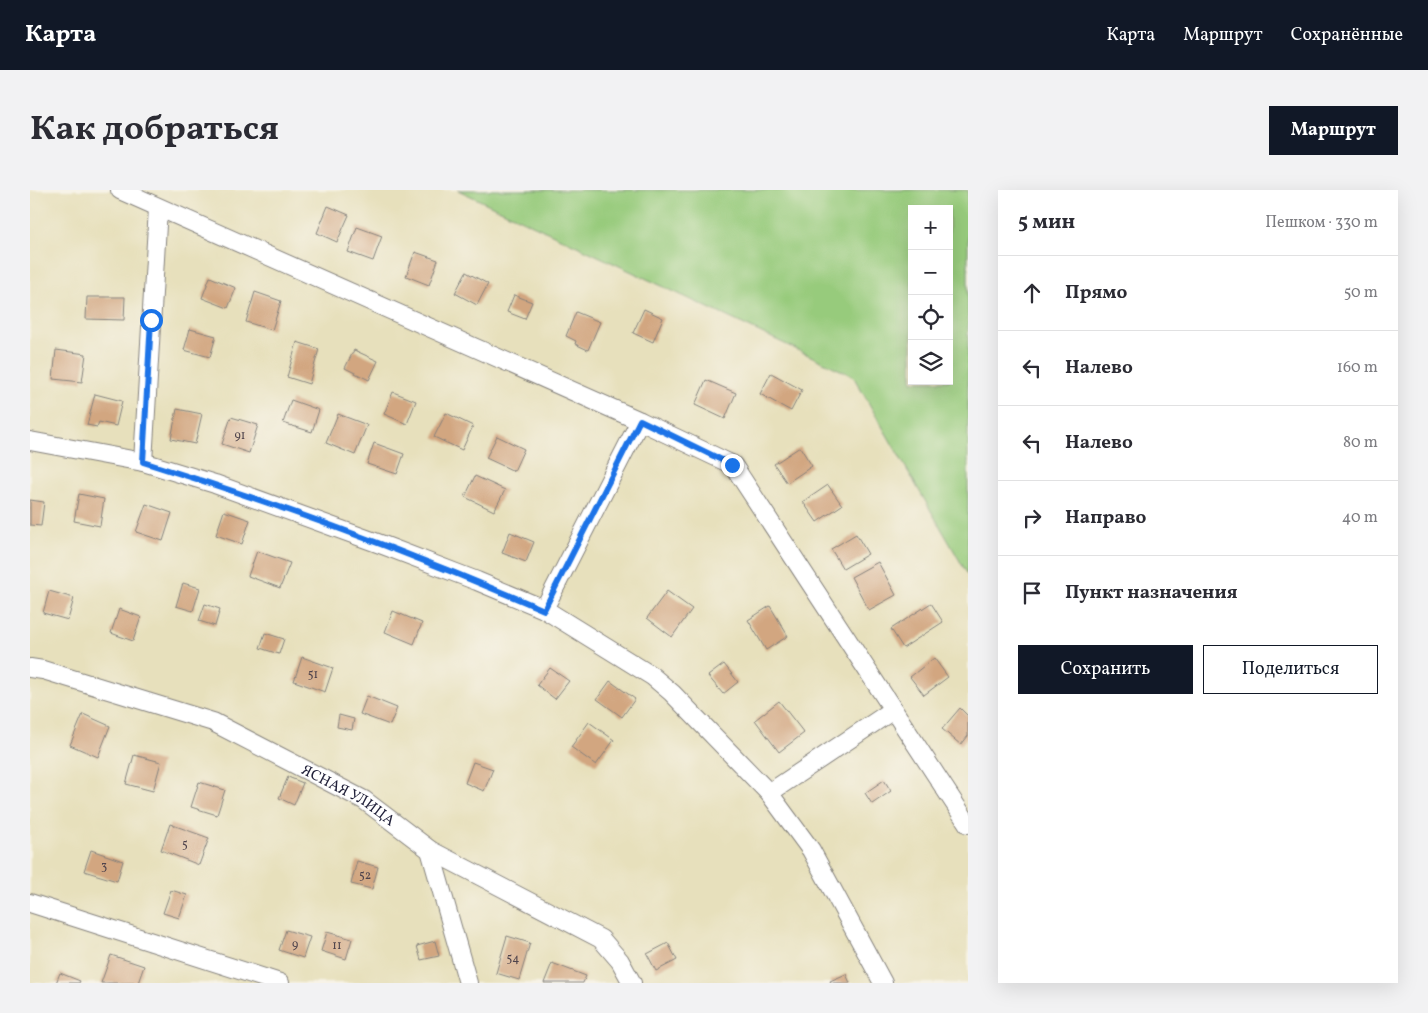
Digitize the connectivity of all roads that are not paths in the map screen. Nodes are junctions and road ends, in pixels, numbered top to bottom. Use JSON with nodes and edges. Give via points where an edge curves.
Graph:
{"nodes":[{"id":1,"x":120,"y":190,"type":"edge"},
{"id":2,"x":158,"y":208,"type":"junction"},
{"id":3,"x":640,"y":420,"type":"junction"},
{"id":4,"x":30,"y":441,"type":"edge"},
{"id":5,"x":143,"y":462,"type":"junction"},
{"id":6,"x":544,"y":610,"type":"junction"},
{"id":7,"x":30,"y":668,"type":"edge"},
{"id":8,"x":893,"y":710,"type":"junction"},
{"id":9,"x":769,"y":793,"type":"junction"},
{"id":10,"x":968,"y":824,"type":"edge"},
{"id":11,"x":430,"y":850,"type":"junction"},
{"id":12,"x":30,"y":903,"type":"edge"},
{"id":13,"x":280,"y":983,"type":"edge"},
{"id":14,"x":468,"y":983,"type":"edge"},
{"id":15,"x":632,"y":983,"type":"edge"},
{"id":16,"x":883,"y":983,"type":"edge"}],
"edges":[{"from":1,"to":2,"type":"street"},
{"from":2,"to":3,"type":"street"},
{"from":2,"to":5,"type":"street"},
{"from":3,"to":6,"type":"street"},
{"from":3,"to":8,"type":"street","via":[[732,465]]},
{"from":4,"to":5,"type":"street"},
{"from":5,"to":6,"type":"street","via":[[215,484],[383,545]]},
{"from":6,"to":9,"type":"street","via":[[652,676]]},
{"from":7,"to":11,"type":"street","name":"ЯСНАЯ УЛИЦА","via":[[213,722],[364,800]]},
{"from":8,"to":9,"type":"street"},
{"from":8,"to":10,"type":"street"},
{"from":9,"to":16,"type":"street","via":[[811,850]]},
{"from":11,"to":14,"type":"street"},
{"from":11,"to":15,"type":"street","name":"ЯСНАЯ УЛИЦА","via":[[601,939],[620,961]]},
{"from":12,"to":13,"type":"street"}]}
